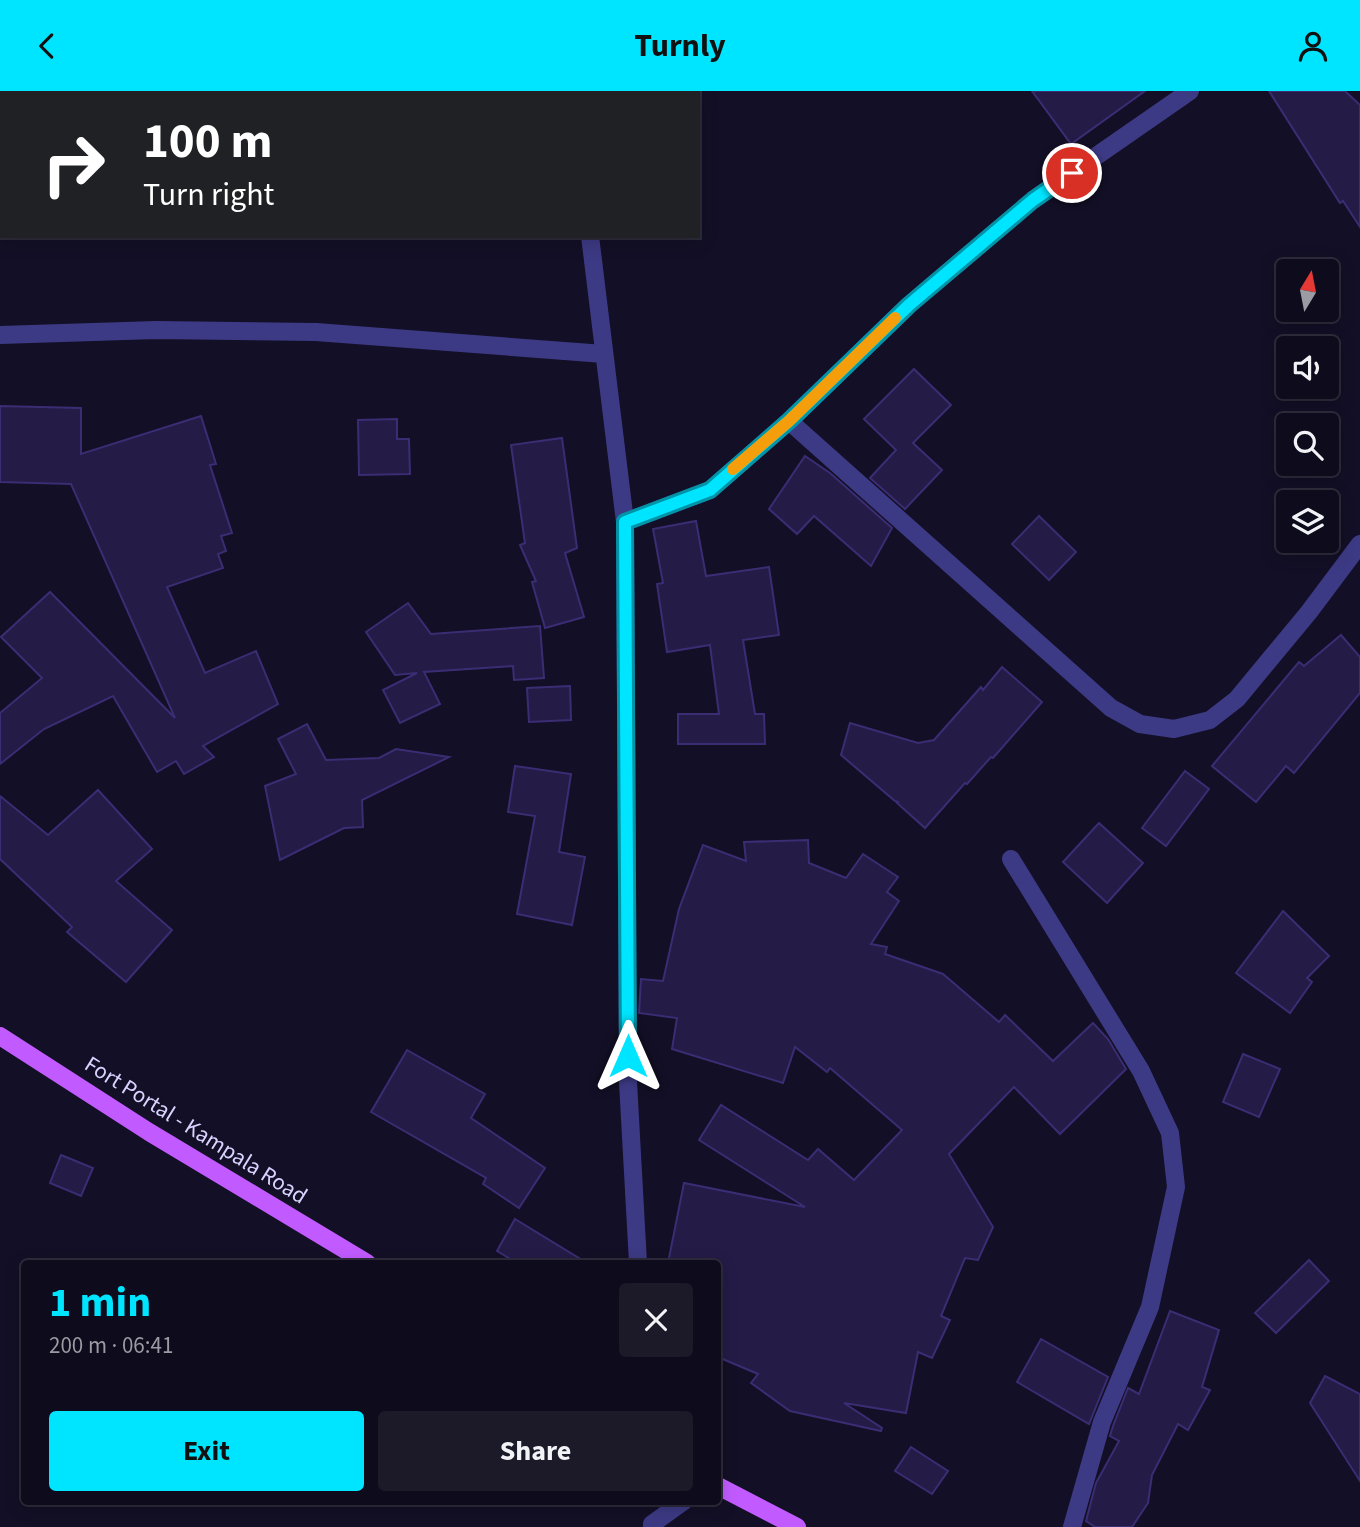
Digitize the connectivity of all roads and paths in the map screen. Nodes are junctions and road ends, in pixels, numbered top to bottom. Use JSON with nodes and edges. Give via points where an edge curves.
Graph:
{"nodes":[{"id":1,"x":1190,"y":91,"type":"edge"},
{"id":2,"x":590,"y":238,"type":"edge"},
{"id":3,"x":0,"y":335,"type":"edge"},
{"id":4,"x":604,"y":354,"type":"junction"},
{"id":5,"x":789,"y":421,"type":"junction"},
{"id":6,"x":625,"y":522,"type":"junction"},
{"id":7,"x":1360,"y":544,"type":"edge"},
{"id":8,"x":1011,"y":859,"type":"dead end"},
{"id":9,"x":0,"y":1036,"type":"edge"},
{"id":10,"x":362,"y":1260,"type":"edge"},
{"id":11,"x":638,"y":1260,"type":"edge"},
{"id":12,"x":721,"y":1488,"type":"edge"},
{"id":13,"x":679,"y":1505,"type":"edge"},
{"id":14,"x":652,"y":1527,"type":"edge"},
{"id":15,"x":797,"y":1527,"type":"edge"},
{"id":16,"x":1072,"y":1527,"type":"edge"}],
"edges":[{"from":1,"to":5,"type":"street","via":[[1033,200],[909,305]]},
{"from":2,"to":4,"type":"street"},
{"from":3,"to":4,"type":"street","via":[[156,330],[316,333]]},
{"from":4,"to":6,"type":"street"},
{"from":5,"to":6,"type":"street","via":[[710,490]]},
{"from":5,"to":7,"type":"street","via":[[1111,708],[1140,724],[1174,729],[1210,720],[1237,699]]},
{"from":6,"to":11,"type":"street","via":[[628,1083]]},
{"from":8,"to":16,"type":"street","via":[[1141,1071],[1170,1133],[1175,1187],[1150,1307],[1102,1422]]},
{"from":9,"to":10,"type":"main road","name":"Fort Portal - Kampala Road"},
{"from":12,"to":15,"type":"main road"},
{"from":13,"to":14,"type":"street"}]}
